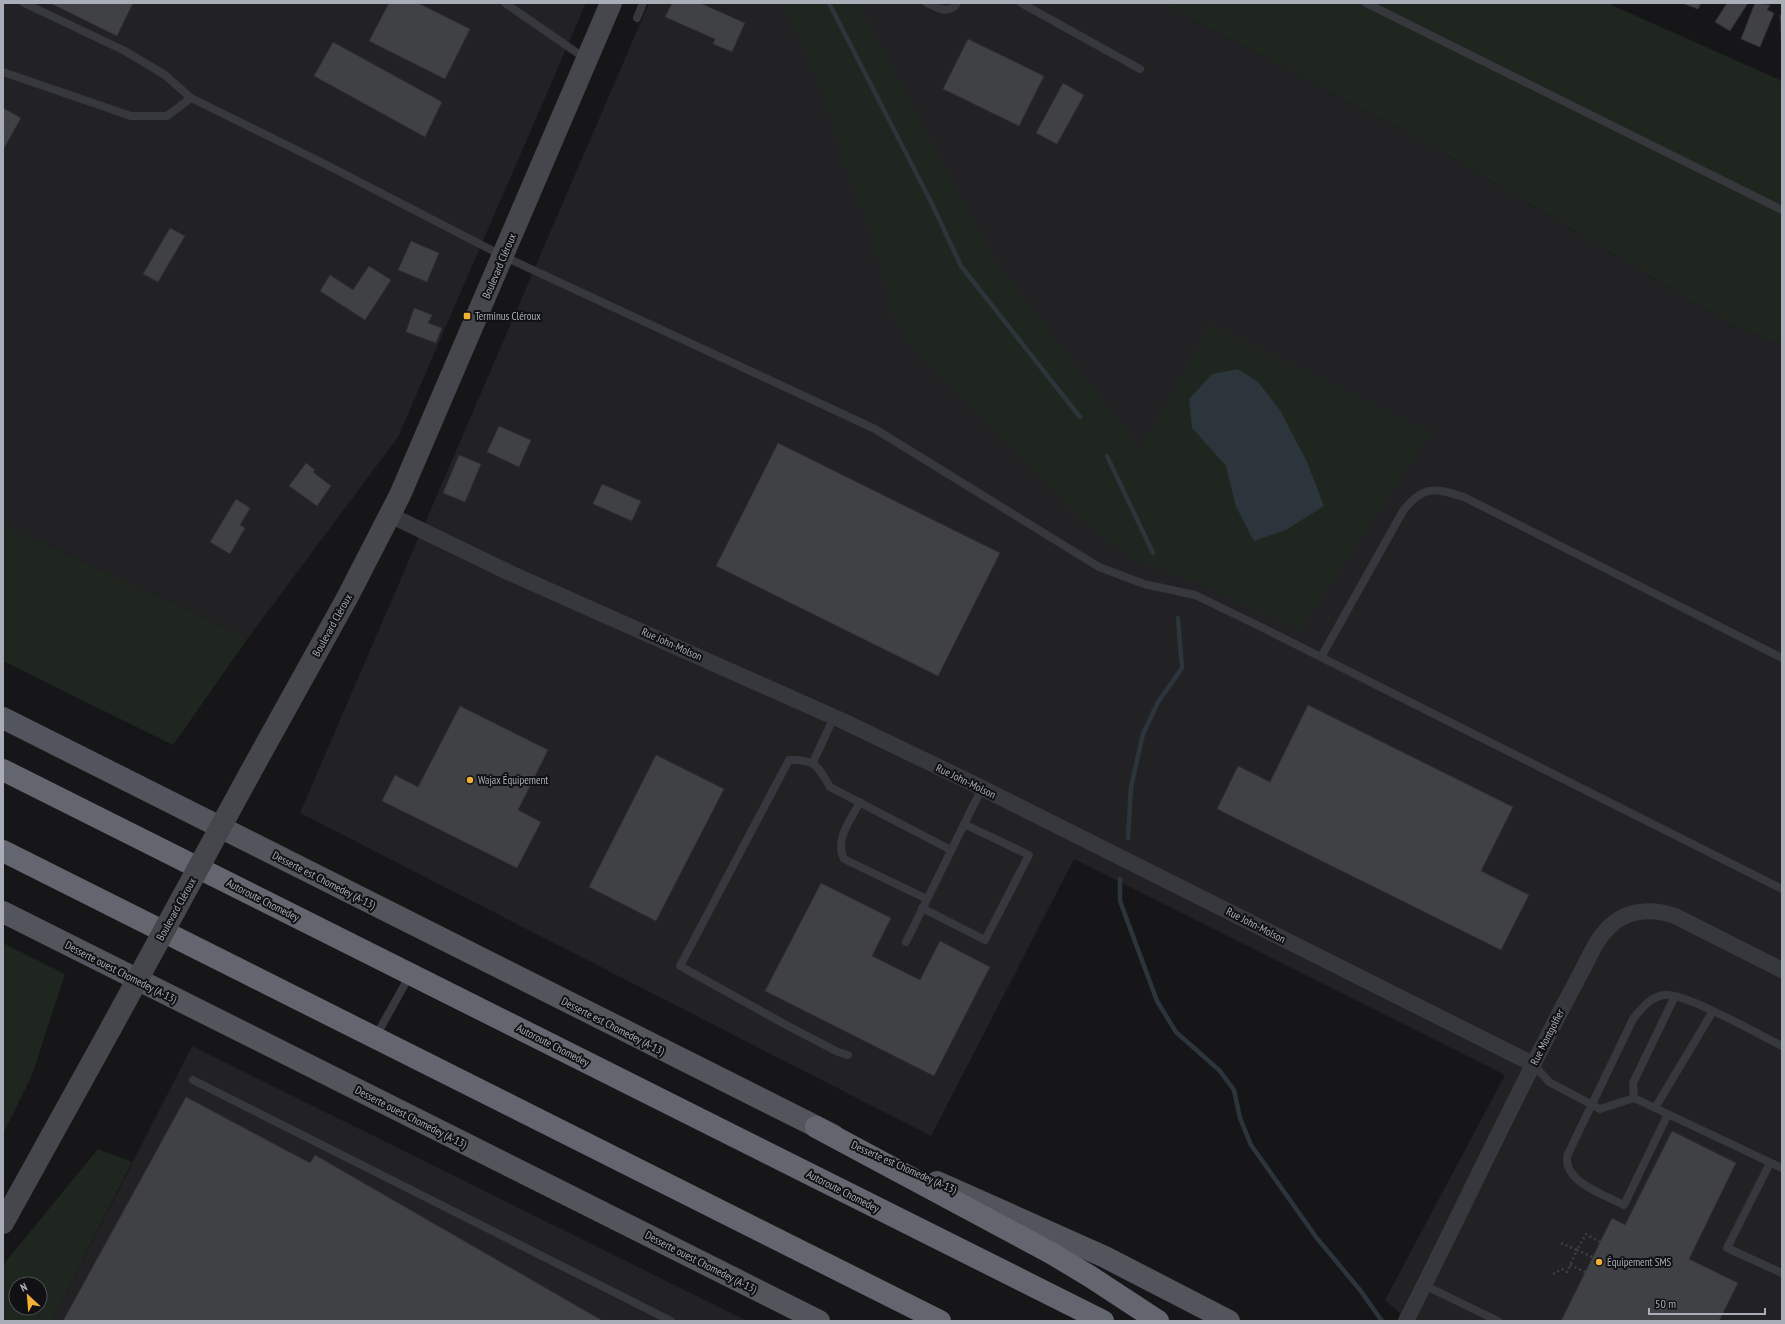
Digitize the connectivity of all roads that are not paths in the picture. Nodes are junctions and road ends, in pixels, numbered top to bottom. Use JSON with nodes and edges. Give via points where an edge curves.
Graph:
{"nodes":[{"id":1,"x":24,"y":3,"type":"edge"},
{"id":2,"x":505,"y":3,"type":"edge"},
{"id":3,"x":611,"y":3,"type":"edge"},
{"id":4,"x":643,"y":3,"type":"edge"},
{"id":5,"x":927,"y":3,"type":"edge"},
{"id":6,"x":957,"y":3,"type":"edge"},
{"id":7,"x":1021,"y":3,"type":"edge"},
{"id":8,"x":1366,"y":3,"type":"edge"},
{"id":9,"x":637,"y":18,"type":"dead end"},
{"id":10,"x":587,"y":59,"type":"junction"},
{"id":11,"x":1140,"y":69,"type":"dead end"},
{"id":12,"x":3,"y":72,"type":"edge"},
{"id":13,"x":191,"y":98,"type":"junction"},
{"id":14,"x":1782,"y":210,"type":"edge"},
{"id":15,"x":504,"y":256,"type":"junction"},
{"id":16,"x":390,"y":515,"type":"junction"},
{"id":17,"x":1322,"y":657,"type":"junction"},
{"id":18,"x":1782,"y":658,"type":"edge"},
{"id":19,"x":834,"y":717,"type":"junction"},
{"id":20,"x":3,"y":718,"type":"edge"},
{"id":21,"x":813,"y":762,"type":"junction"},
{"id":22,"x":3,"y":770,"type":"edge"},
{"id":23,"x":982,"y":788,"type":"junction"},
{"id":24,"x":860,"y":802,"type":"junction"},
{"id":25,"x":964,"y":824,"type":"junction"},
{"id":26,"x":952,"y":850,"type":"junction"},
{"id":27,"x":3,"y":851,"type":"edge"},
{"id":28,"x":1782,"y":889,"type":"edge"},
{"id":29,"x":927,"y":899,"type":"junction"},
{"id":30,"x":922,"y":908,"type":"junction"},
{"id":31,"x":3,"y":912,"type":"edge"},
{"id":32,"x":906,"y":942,"type":"dead end"},
{"id":33,"x":1782,"y":970,"type":"edge"},
{"id":34,"x":411,"y":974,"type":"junction"},
{"id":35,"x":1675,"y":996,"type":"junction"},
{"id":36,"x":1714,"y":1011,"type":"junction"},
{"id":37,"x":376,"y":1038,"type":"junction"},
{"id":38,"x":1782,"y":1046,"type":"edge"},
{"id":39,"x":848,"y":1055,"type":"dead end"},
{"id":40,"x":1533,"y":1064,"type":"junction"},
{"id":41,"x":193,"y":1080,"type":"dead end"},
{"id":42,"x":1634,"y":1098,"type":"junction"},
{"id":43,"x":1593,"y":1105,"type":"junction"},
{"id":44,"x":1655,"y":1108,"type":"junction"},
{"id":45,"x":1668,"y":1114,"type":"junction"},
{"id":46,"x":816,"y":1127,"type":"junction"},
{"id":47,"x":1770,"y":1163,"type":"junction"},
{"id":48,"x":1782,"y":1168,"type":"edge"},
{"id":49,"x":3,"y":1223,"type":"edge"},
{"id":50,"x":1782,"y":1273,"type":"edge"},
{"id":51,"x":1424,"y":1285,"type":"junction"},
{"id":52,"x":671,"y":1321,"type":"edge"},
{"id":53,"x":819,"y":1321,"type":"edge"},
{"id":54,"x":940,"y":1321,"type":"edge"},
{"id":55,"x":1103,"y":1321,"type":"edge"},
{"id":56,"x":1158,"y":1321,"type":"edge"},
{"id":57,"x":1229,"y":1321,"type":"edge"},
{"id":58,"x":1406,"y":1321,"type":"edge"},
{"id":59,"x":1498,"y":1321,"type":"edge"}],
"edges":[{"from":1,"to":13,"type":"lane","via":[[125,51],[165,75]]},
{"from":2,"to":10,"type":"lane"},
{"from":3,"to":10,"type":"street","name":"Boulevard Cléroux"},
{"from":4,"to":9,"type":"lane"},
{"from":5,"to":6,"type":"lane","via":[[938,9],[947,10],[955,7]]},
{"from":7,"to":11,"type":"lane"},
{"from":8,"to":14,"type":"lane"},
{"from":10,"to":15,"type":"street","name":"Boulevard Cléroux"},
{"from":12,"to":13,"type":"lane","via":[[131,116],[167,116]]},
{"from":13,"to":15,"type":"lane"},
{"from":15,"to":16,"type":"street","name":"Boulevard Cléroux"},
{"from":15,"to":17,"type":"lane","via":[[875,429],[1099,567],[1144,584],[1195,595]]},
{"from":16,"to":19,"type":"street","name":"Rue John-Molson","via":[[510,572]]},
{"from":16,"to":49,"type":"street","name":"Boulevard Cléroux","bridge":true,"via":[[336,619]]},
{"from":17,"to":18,"type":"lane","via":[[1403,511],[1412,499],[1426,492],[1440,490],[1464,497]]},
{"from":17,"to":28,"type":"lane"},
{"from":19,"to":21,"type":"lane"},
{"from":19,"to":23,"type":"street","name":"Rue John-Molson"},
{"from":20,"to":46,"type":"main road","name":"Desserte est Chomedey (A-13)"},
{"from":21,"to":24,"type":"lane","via":[[830,787]]},
{"from":21,"to":39,"type":"lane","via":[[789,760],[680,966],[788,1026]]},
{"from":22,"to":34,"type":"highway","name":"Autoroute Chomedey"},
{"from":23,"to":25,"type":"lane"},
{"from":23,"to":40,"type":"street","name":"Rue John-Molson"},
{"from":24,"to":26,"type":"lane"},
{"from":24,"to":29,"type":"lane","via":[[841,840],[840,851],[844,859]]},
{"from":25,"to":26,"type":"lane"},
{"from":25,"to":30,"type":"lane","via":[[1029,856],[985,940]]},
{"from":26,"to":29,"type":"lane"},
{"from":27,"to":37,"type":"highway"},
{"from":29,"to":30,"type":"lane"},
{"from":30,"to":32,"type":"lane"},
{"from":31,"to":53,"type":"main road","name":"Desserte ouest Chomedey (A-13)"},
{"from":33,"to":40,"type":"street","name":"Rue Montgolfier","via":[[1675,916],[1650,910],[1638,911],[1617,920],[1600,937]]},
{"from":34,"to":37,"type":"lane"},
{"from":34,"to":55,"type":"highway","name":"Autoroute Chomedey"},
{"from":35,"to":36,"type":"lane"},
{"from":35,"to":42,"type":"lane","via":[[1633,1084]]},
{"from":35,"to":43,"type":"lane","via":[[1658,997],[1642,1008],[1633,1019]]},
{"from":36,"to":38,"type":"lane"},
{"from":36,"to":44,"type":"lane"},
{"from":37,"to":54,"type":"highway"},
{"from":40,"to":43,"type":"lane","via":[[1549,1082]]},
{"from":40,"to":51,"type":"street","name":"Rue Montgolfier"},
{"from":41,"to":52,"type":"lane"},
{"from":42,"to":43,"type":"lane","via":[[1600,1109]]},
{"from":42,"to":44,"type":"lane"},
{"from":43,"to":45,"type":"lane","via":[[1568,1154],[1567,1166],[1574,1178],[1581,1183],[1624,1205]]},
{"from":44,"to":45,"type":"lane"},
{"from":45,"to":47,"type":"lane"},
{"from":46,"to":56,"type":"highway","via":[[1051,1253],[1091,1276]]},
{"from":46,"to":57,"type":"main road","name":"Desserte est Chomedey (A-13)","via":[[1105,1257]]},
{"from":47,"to":48,"type":"lane"},
{"from":47,"to":50,"type":"lane","via":[[1727,1248]]},
{"from":51,"to":58,"type":"street","name":"Rue Montgolfier"},
{"from":51,"to":59,"type":"lane"}]}
